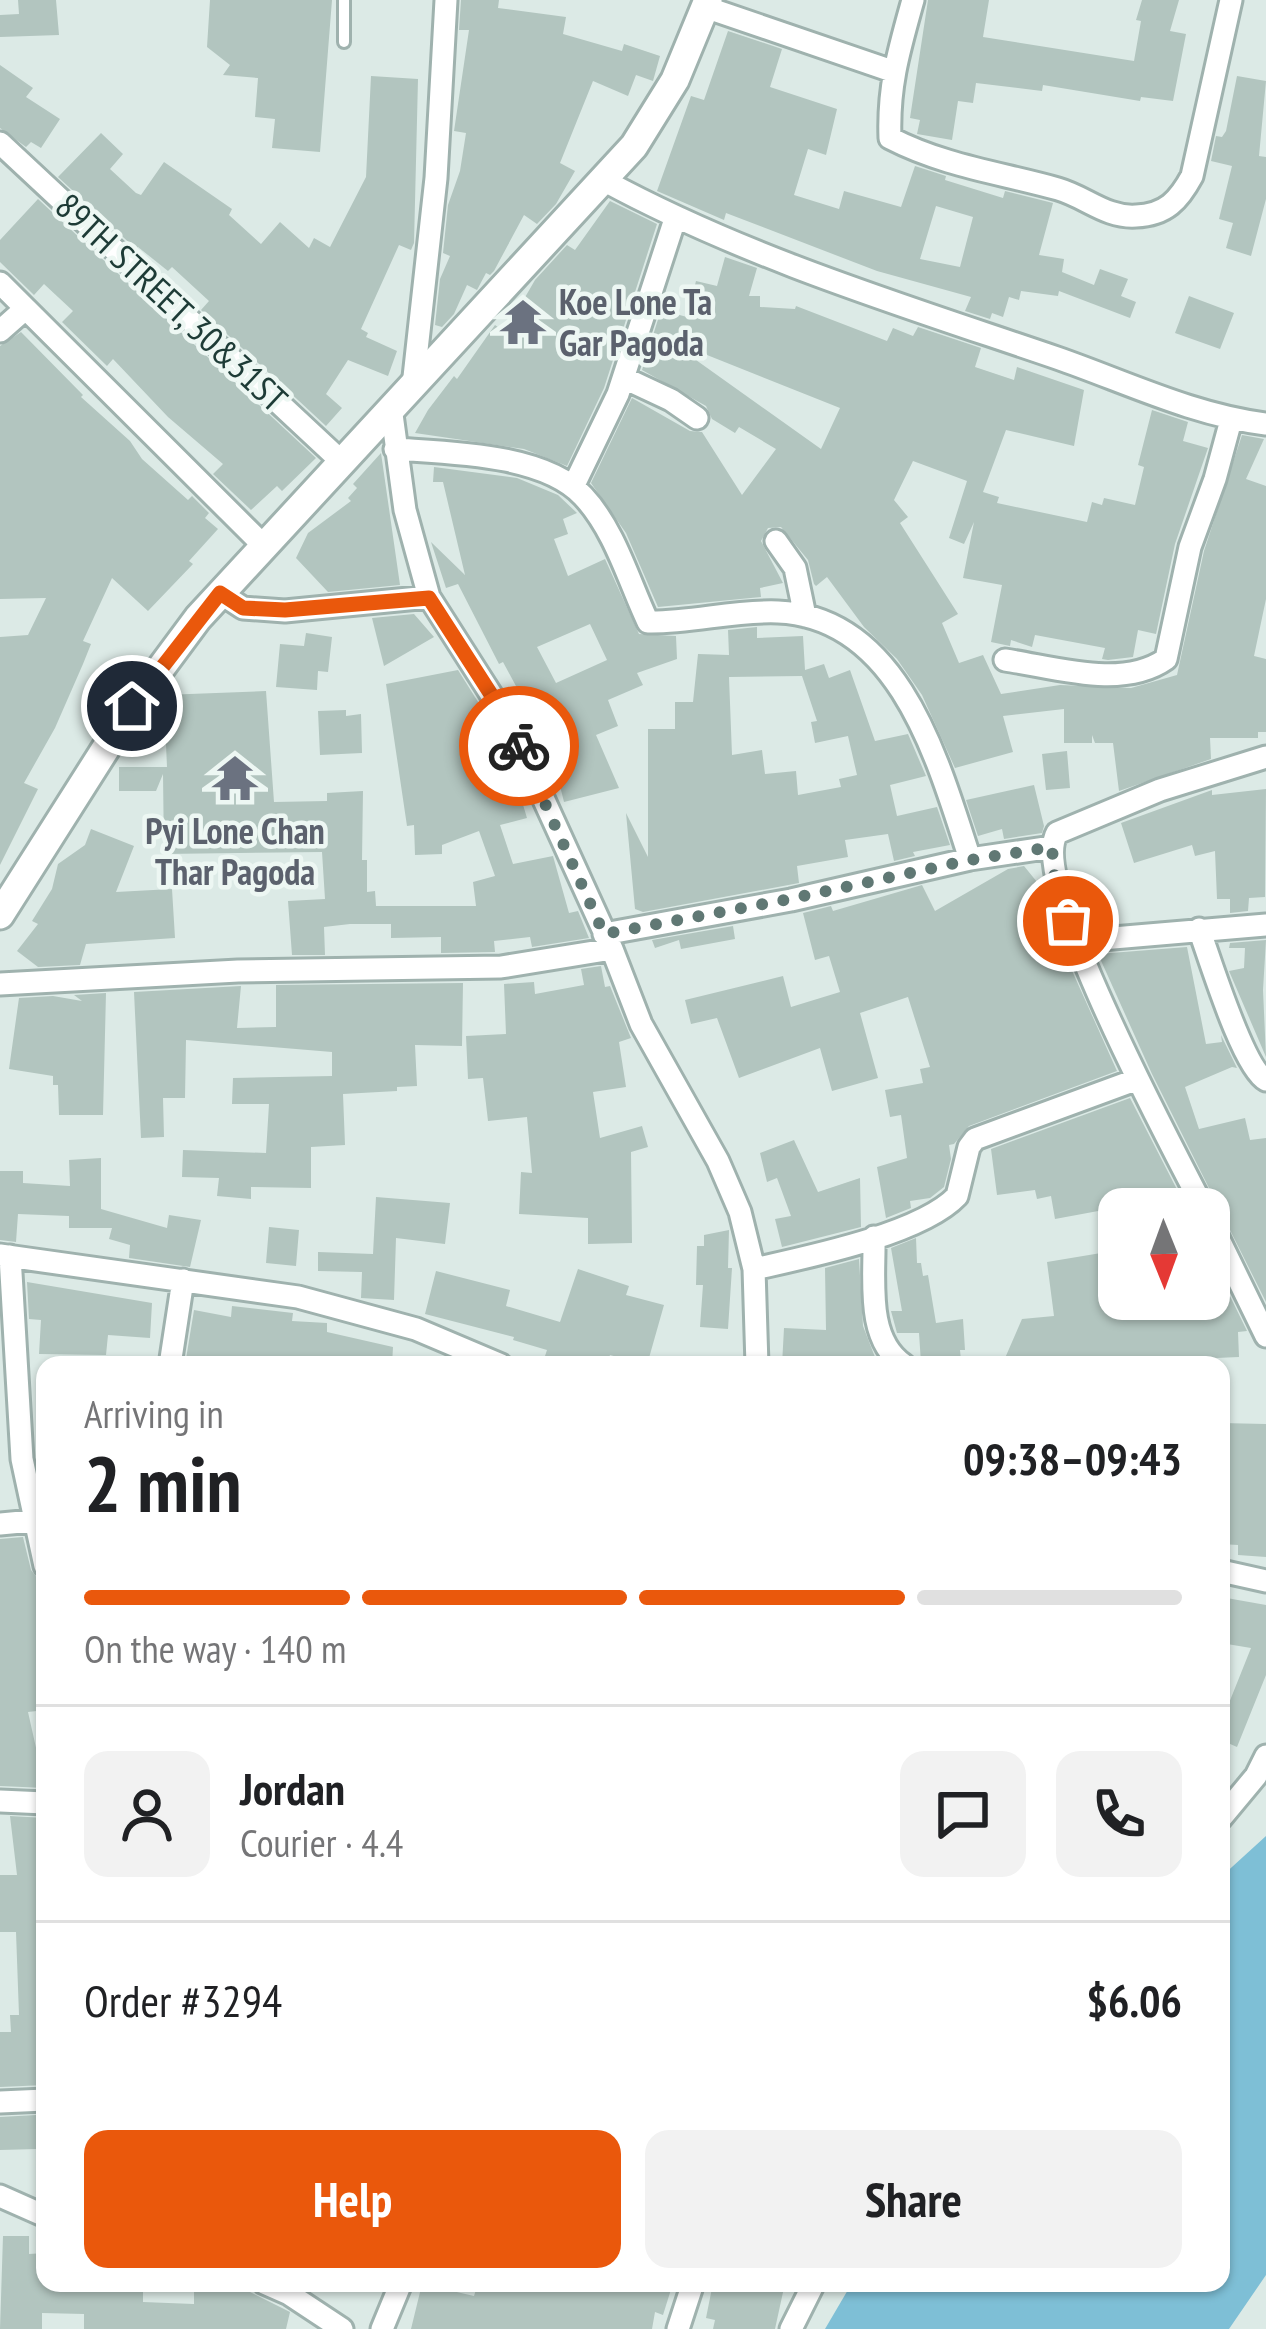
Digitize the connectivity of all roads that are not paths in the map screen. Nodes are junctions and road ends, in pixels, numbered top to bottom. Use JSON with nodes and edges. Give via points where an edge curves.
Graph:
{"nodes":[{"id":1,"x":344,"y":0,"type":"edge"},
{"id":2,"x":446,"y":0,"type":"edge"},
{"id":3,"x":913,"y":0,"type":"edge"},
{"id":4,"x":1231,"y":0,"type":"edge"},
{"id":5,"x":706,"y":4,"type":"edge"},
{"id":6,"x":344,"y":42,"type":"dead end"},
{"id":7,"x":892,"y":71,"type":"junction"},
{"id":8,"x":0,"y":143,"type":"edge"},
{"id":9,"x":605,"y":182,"type":"junction"},
{"id":10,"x":675,"y":219,"type":"junction"},
{"id":11,"x":0,"y":283,"type":"edge"},
{"id":12,"x":25,"y":309,"type":"junction"},
{"id":13,"x":0,"y":331,"type":"edge"},
{"id":14,"x":624,"y":378,"type":"junction"},
{"id":15,"x":413,"y":386,"type":"junction"},
{"id":16,"x":391,"y":407,"type":"junction"},
{"id":17,"x":698,"y":418,"type":"dead end"},
{"id":18,"x":1231,"y":420,"type":"junction"},
{"id":19,"x":1266,"y":424,"type":"edge"},
{"id":20,"x":395,"y":449,"type":"junction"},
{"id":21,"x":342,"y":462,"type":"junction"},
{"id":22,"x":573,"y":487,"type":"junction"},
{"id":23,"x":776,"y":541,"type":"dead end"},
{"id":24,"x":263,"y":545,"type":"junction"},
{"id":25,"x":220,"y":593,"type":"junction"},
{"id":26,"x":429,"y":598,"type":"junction"},
{"id":27,"x":805,"y":616,"type":"junction"},
{"id":28,"x":1005,"y":660,"type":"dead end"},
{"id":29,"x":1266,"y":757,"type":"edge"},
{"id":30,"x":1052,"y":847,"type":"junction"},
{"id":31,"x":970,"y":860,"type":"junction"},
{"id":32,"x":0,"y":915,"type":"edge"},
{"id":33,"x":1266,"y":925,"type":"edge"},
{"id":34,"x":1199,"y":929,"type":"junction"},
{"id":35,"x":608,"y":941,"type":"junction"},
{"id":36,"x":1078,"y":941,"type":"junction"},
{"id":37,"x":0,"y":984,"type":"edge"},
{"id":38,"x":1138,"y":1079,"type":"junction"},
{"id":39,"x":1266,"y":1080,"type":"edge"},
{"id":40,"x":1193,"y":1188,"type":"edge"},
{"id":41,"x":874,"y":1237,"type":"junction"},
{"id":42,"x":5,"y":1255,"type":"edge"},
{"id":43,"x":1230,"y":1262,"type":"edge"},
{"id":44,"x":754,"y":1269,"type":"junction"},
{"id":45,"x":183,"y":1280,"type":"junction"},
{"id":46,"x":1266,"y":1336,"type":"edge"},
{"id":47,"x":171,"y":1356,"type":"edge"},
{"id":48,"x":480,"y":1356,"type":"edge"},
{"id":49,"x":758,"y":1356,"type":"edge"},
{"id":50,"x":896,"y":1356,"type":"edge"},
{"id":51,"x":32,"y":1521,"type":"junction"},
{"id":52,"x":0,"y":1524,"type":"edge"},
{"id":53,"x":36,"y":1535,"type":"edge"},
{"id":54,"x":1230,"y":1573,"type":"edge"},
{"id":55,"x":1266,"y":1581,"type":"edge"},
{"id":56,"x":1266,"y":1756,"type":"edge"},
{"id":57,"x":0,"y":1801,"type":"edge"},
{"id":58,"x":36,"y":1803,"type":"edge"},
{"id":59,"x":1230,"y":1808,"type":"edge"},
{"id":60,"x":36,"y":2100,"type":"edge"},
{"id":61,"x":0,"y":2102,"type":"edge"},
{"id":62,"x":0,"y":2196,"type":"edge"},
{"id":63,"x":36,"y":2212,"type":"edge"},
{"id":64,"x":284,"y":2292,"type":"edge"},
{"id":65,"x":397,"y":2292,"type":"edge"},
{"id":66,"x":690,"y":2292,"type":"edge"},
{"id":67,"x":810,"y":2292,"type":"edge"},
{"id":68,"x":342,"y":2329,"type":"edge"},
{"id":69,"x":382,"y":2329,"type":"edge"},
{"id":70,"x":678,"y":2329,"type":"edge"},
{"id":71,"x":791,"y":2329,"type":"edge"}],
"edges":[{"from":1,"to":6,"type":"lane"},
{"from":2,"to":15,"type":"street"},
{"from":3,"to":7,"type":"street"},
{"from":4,"to":7,"type":"street","via":[[1192,176],[1161,212],[1101,211],[1065,190],[927,157],[890,138]]},
{"from":5,"to":7,"type":"street"},
{"from":5,"to":9,"type":"street","via":[[657,115]]},
{"from":8,"to":21,"type":"street","name":"89TH STREET, 30&31ST"},
{"from":9,"to":10,"type":"street"},
{"from":9,"to":15,"type":"street"},
{"from":10,"to":14,"type":"street"},
{"from":10,"to":18,"type":"street"},
{"from":11,"to":12,"type":"street"},
{"from":12,"to":13,"type":"street"},
{"from":12,"to":24,"type":"street"},
{"from":14,"to":17,"type":"street"},
{"from":14,"to":22,"type":"street"},
{"from":15,"to":16,"type":"street"},
{"from":16,"to":20,"type":"street"},
{"from":16,"to":21,"type":"street"},
{"from":18,"to":19,"type":"street"},
{"from":18,"to":28,"type":"street","via":[[1190,547],[1166,659],[1111,676]]},
{"from":20,"to":22,"type":"street","via":[[538,468]]},
{"from":20,"to":26,"type":"street"},
{"from":21,"to":24,"type":"street"},
{"from":22,"to":27,"type":"street","via":[[617,551],[648,622],[774,611]]},
{"from":23,"to":27,"type":"street","via":[[795,568]]},
{"from":24,"to":25,"type":"street"},
{"from":25,"to":26,"type":"street","via":[[243,608],[285,610]]},
{"from":25,"to":32,"type":"street","via":[[132,706]]},
{"from":26,"to":35,"type":"street","via":[[514,736]]},
{"from":27,"to":31,"type":"street","via":[[851,638],[897,683],[938,765]]},
{"from":29,"to":30,"type":"street","via":[[1119,805],[1057,833]]},
{"from":30,"to":31,"type":"street"},
{"from":30,"to":36,"type":"street"},
{"from":31,"to":35,"type":"street"},
{"from":33,"to":34,"type":"street"},
{"from":34,"to":36,"type":"street"},
{"from":34,"to":39,"type":"street","via":[[1234,1025]]},
{"from":35,"to":37,"type":"street","via":[[501,968]]},
{"from":35,"to":44,"type":"street","via":[[641,1024],[725,1178]]},
{"from":36,"to":38,"type":"street"},
{"from":38,"to":40,"type":"street"},
{"from":38,"to":41,"type":"street","via":[[975,1139],[953,1201]]},
{"from":41,"to":44,"type":"street"},
{"from":41,"to":50,"type":"street","via":[[880,1339]]},
{"from":42,"to":45,"type":"street"},
{"from":42,"to":51,"type":"street"},
{"from":43,"to":46,"type":"street"},
{"from":44,"to":49,"type":"street"},
{"from":45,"to":47,"type":"street"},
{"from":45,"to":48,"type":"street","via":[[298,1297]]},
{"from":51,"to":52,"type":"street"},
{"from":51,"to":53,"type":"street"},
{"from":54,"to":55,"type":"street"},
{"from":56,"to":59,"type":"street"},
{"from":57,"to":58,"type":"street"},
{"from":60,"to":61,"type":"street"},
{"from":62,"to":63,"type":"street"},
{"from":64,"to":68,"type":"street"},
{"from":65,"to":69,"type":"street"},
{"from":66,"to":70,"type":"street"},
{"from":67,"to":71,"type":"street"}]}
